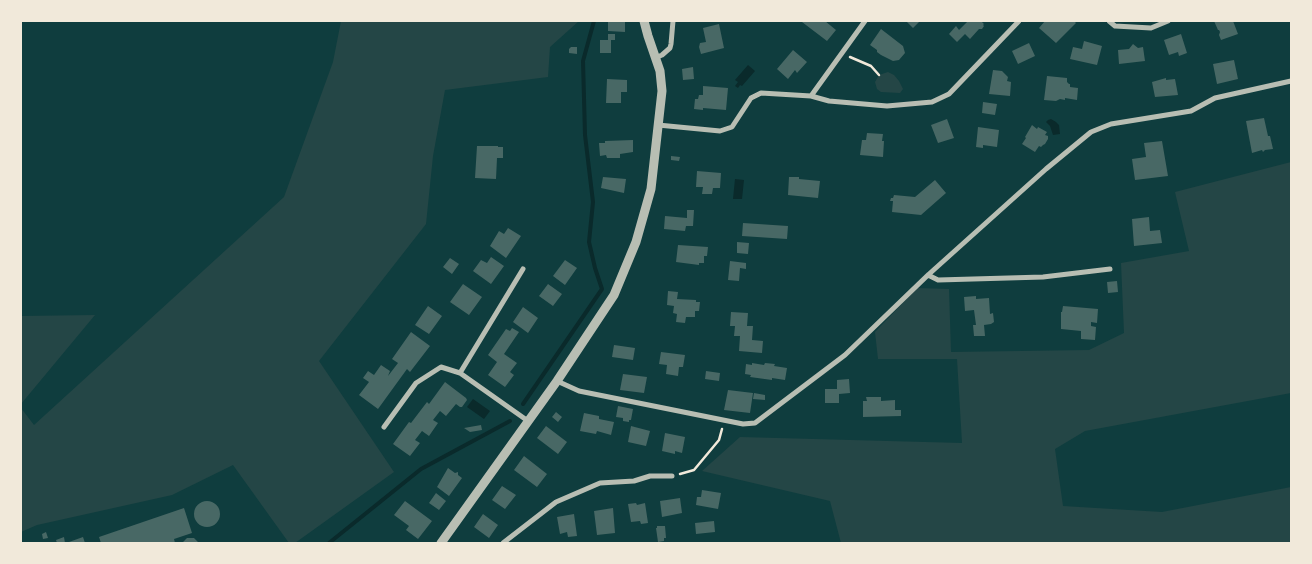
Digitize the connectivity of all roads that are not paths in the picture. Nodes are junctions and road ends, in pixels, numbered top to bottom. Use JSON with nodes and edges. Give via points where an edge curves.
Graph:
{"nodes":[{"id":1,"x":644,"y":21,"type":"edge"},
{"id":2,"x":673,"y":21,"type":"edge"},
{"id":3,"x":865,"y":21,"type":"edge"},
{"id":4,"x":1019,"y":21,"type":"edge"},
{"id":5,"x":1109,"y":21,"type":"edge"},
{"id":6,"x":1168,"y":21,"type":"edge"},
{"id":7,"x":655,"y":58,"type":"junction"},
{"id":8,"x":1291,"y":80,"type":"edge"},
{"id":9,"x":811,"y":96,"type":"junction"},
{"id":10,"x":658,"y":125,"type":"junction"},
{"id":11,"x":523,"y":269,"type":"dead end"},
{"id":12,"x":1110,"y":269,"type":"dead end"},
{"id":13,"x":928,"y":275,"type":"junction"},
{"id":14,"x":460,"y":372,"type":"junction"},
{"id":15,"x":557,"y":381,"type":"junction"},
{"id":16,"x":528,"y":421,"type":"junction"},
{"id":17,"x":384,"y":427,"type":"dead end"},
{"id":18,"x":672,"y":476,"type":"road end"},
{"id":19,"x":441,"y":543,"type":"edge"},
{"id":20,"x":504,"y":543,"type":"edge"}],
"edges":[{"from":1,"to":7,"type":"street"},
{"from":2,"to":7,"type":"street","via":[[670,48]]},
{"from":3,"to":9,"type":"street"},
{"from":4,"to":9,"type":"street","via":[[949,94],[932,102],[887,106],[829,101]]},
{"from":5,"to":6,"type":"street","via":[[1115,26],[1151,28]]},
{"from":7,"to":10,"type":"street","via":[[662,83]]},
{"from":8,"to":13,"type":"street","via":[[1215,98],[1191,111],[1111,124],[1092,132]]},
{"from":9,"to":10,"type":"street","via":[[761,93],[751,98],[732,127],[720,131]]},
{"from":10,"to":15,"type":"street","via":[[651,189],[636,242],[614,295]]},
{"from":11,"to":14,"type":"street"},
{"from":12,"to":13,"type":"street","via":[[1043,277],[938,280]]},
{"from":13,"to":15,"type":"street","via":[[844,355],[755,423],[743,424],[579,391]]},
{"from":14,"to":16,"type":"street"},
{"from":14,"to":17,"type":"street","via":[[441,367],[416,383]]},
{"from":15,"to":16,"type":"street"},
{"from":16,"to":19,"type":"street"},
{"from":18,"to":20,"type":"street","via":[[600,483],[556,502]]}]}
